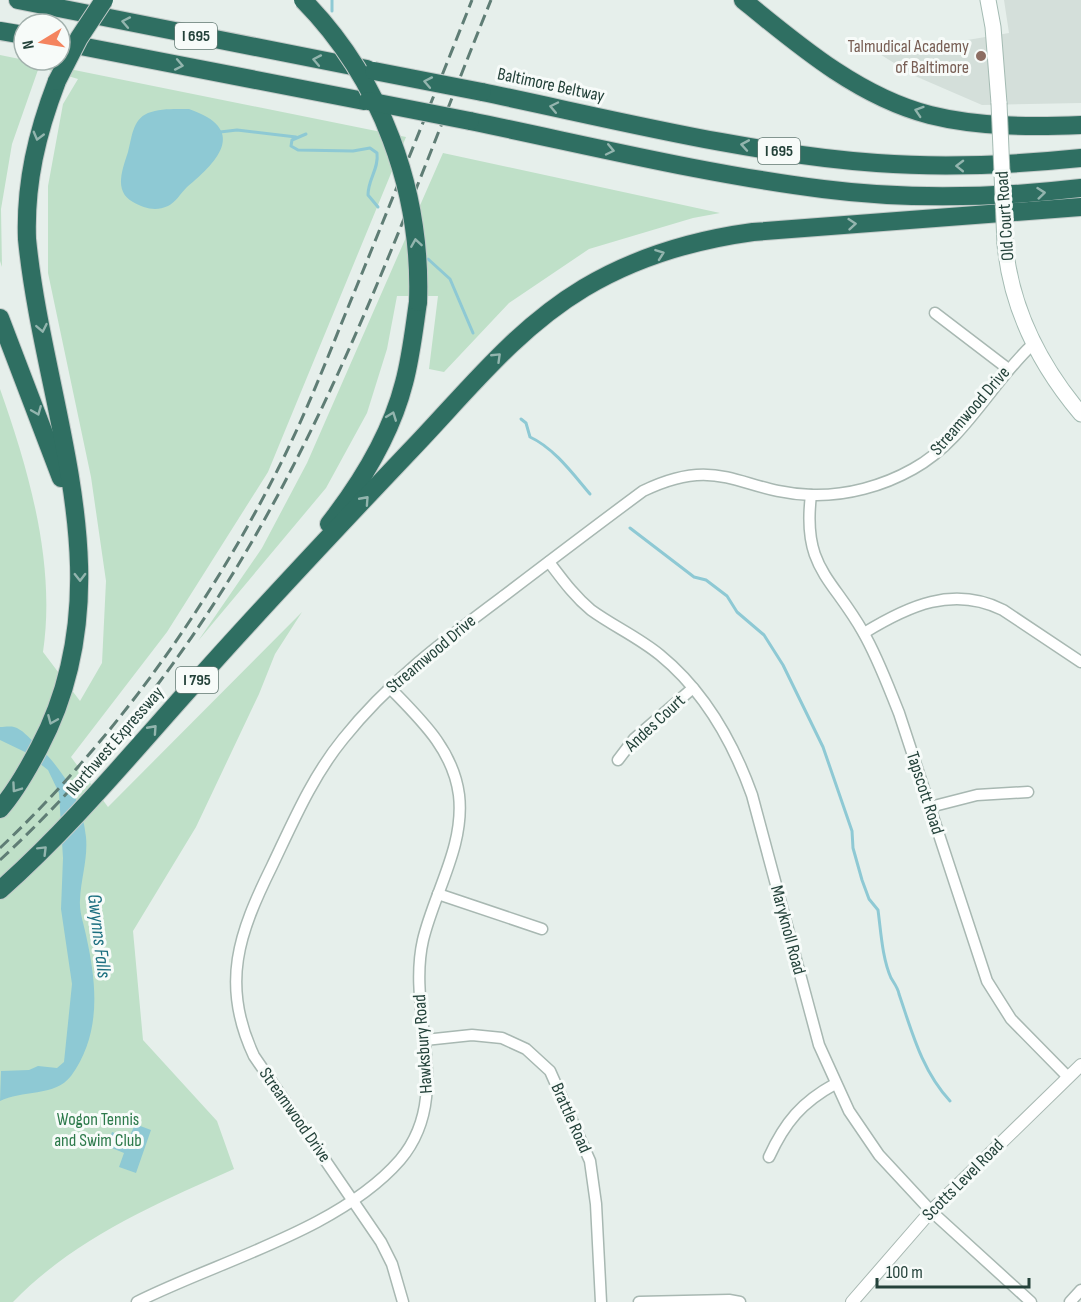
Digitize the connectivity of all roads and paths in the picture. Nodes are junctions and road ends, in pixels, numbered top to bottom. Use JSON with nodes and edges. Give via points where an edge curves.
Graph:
{"nodes":[{"id":1,"x":18,"y":0,"type":"edge"},
{"id":2,"x":104,"y":0,"type":"edge"},
{"id":3,"x":303,"y":0,"type":"edge"},
{"id":4,"x":743,"y":0,"type":"edge"},
{"id":5,"x":988,"y":0,"type":"edge"},
{"id":6,"x":72,"y":44,"type":"edge"},
{"id":7,"x":1081,"y":125,"type":"edge"},
{"id":8,"x":1081,"y":158,"type":"edge"},
{"id":9,"x":1081,"y":188,"type":"edge"},
{"id":10,"x":1081,"y":207,"type":"edge"},
{"id":11,"x":935,"y":313,"type":"dead end"},
{"id":12,"x":0,"y":318,"type":"edge"},
{"id":13,"x":1033,"y":344,"type":"junction"},
{"id":14,"x":1007,"y":368,"type":"junction"},
{"id":15,"x":1081,"y":414,"type":"edge"},
{"id":16,"x":811,"y":495,"type":"junction"},
{"id":17,"x":76,"y":519,"type":"junction"},
{"id":18,"x":549,"y":562,"type":"junction"},
{"id":19,"x":280,"y":587,"type":"junction"},
{"id":20,"x":864,"y":633,"type":"junction"},
{"id":21,"x":1081,"y":662,"type":"edge"},
{"id":22,"x":389,"y":687,"type":"junction"},
{"id":23,"x":693,"y":688,"type":"junction"},
{"id":24,"x":618,"y":760,"type":"dead end"},
{"id":25,"x":1028,"y":792,"type":"dead end"},
{"id":26,"x":930,"y":807,"type":"junction"},
{"id":27,"x":0,"y":809,"type":"edge"},
{"id":28,"x":0,"y":890,"type":"edge"},
{"id":29,"x":438,"y":894,"type":"junction"},
{"id":30,"x":542,"y":929,"type":"dead end"},
{"id":31,"x":425,"y":1040,"type":"junction"},
{"id":32,"x":1081,"y":1065,"type":"edge"},
{"id":33,"x":1068,"y":1077,"type":"junction"},
{"id":34,"x":835,"y":1084,"type":"junction"},
{"id":35,"x":770,"y":1157,"type":"dead end"},
{"id":36,"x":353,"y":1198,"type":"junction"},
{"id":37,"x":931,"y":1211,"type":"junction"},
{"id":38,"x":1081,"y":1290,"type":"edge"},
{"id":39,"x":137,"y":1302,"type":"edge"},
{"id":40,"x":403,"y":1302,"type":"edge"},
{"id":41,"x":601,"y":1302,"type":"edge"},
{"id":42,"x":639,"y":1302,"type":"edge"},
{"id":43,"x":740,"y":1302,"type":"edge"},
{"id":44,"x":852,"y":1302,"type":"edge"},
{"id":45,"x":1031,"y":1302,"type":"edge"},
{"id":46,"x":1070,"y":1302,"type":"edge"}],
"edges":[{"from":8,"to":1,"type":"highway","name":"Baltimore Beltway","number":"I 695","one_way":true,"bridge":true,"via":[[976,166],[827,158],[693,135]]},
{"from":2,"to":17,"type":"highway","one_way":true,"bridge":true,"via":[[57,81],[30,168],[26,214],[27,239]]},
{"from":19,"to":3,"type":"highway","one_way":true,"bridge":true,"via":[[342,506],[391,421],[404,385],[418,302],[415,232],[389,132],[350,58]]},
{"from":7,"to":4,"type":"highway","one_way":true,"via":[[986,124],[910,108],[824,63]]},
{"from":5,"to":13,"type":"main road","name":"Old Court Road","bridge":true,"via":[[999,103],[1005,244],[1014,295]]},
{"from":6,"to":9,"type":"highway","number":"I 695","one_way":true,"bridge":true,"via":[[823,189],[1001,196]]},
{"from":19,"to":10,"type":"highway","one_way":true,"via":[[503,352],[551,310],[614,272],[678,247],[753,232]]},
{"from":11,"to":14,"type":"street"},
{"from":12,"to":17,"type":"highway","one_way":true},
{"from":13,"to":14,"type":"street","name":"Streamwood Drive"},
{"from":13,"to":15,"type":"main road","name":"Old Court Road"},
{"from":14,"to":16,"type":"street","name":"Streamwood Drive","via":[[966,423],[927,461],[870,487]]},
{"from":16,"to":18,"type":"street","name":"Streamwood Drive","via":[[709,473],[679,477],[643,491]]},
{"from":16,"to":20,"type":"street","name":"Tapscott Road","via":[[809,532],[817,564]]},
{"from":17,"to":27,"type":"highway","one_way":true,"via":[[80,588],[77,631],[68,673],[47,734]]},
{"from":18,"to":22,"type":"street","name":"Streamwood Drive","via":[[421,658]]},
{"from":18,"to":23,"type":"street","name":"Maryknoll Road","via":[[590,609],[661,656]]},
{"from":28,"to":19,"type":"highway","name":"Northwest Expressway","number":"I 795","one_way":true,"via":[[75,818]]},
{"from":20,"to":21,"type":"street","via":[[907,608],[933,600],[961,598],[1003,610]]},
{"from":20,"to":26,"type":"street","name":"Tapscott Road","via":[[899,712]]},
{"from":22,"to":29,"type":"street","name":"Hawksbury Road","via":[[428,726],[456,780],[458,830]]},
{"from":22,"to":36,"type":"street","name":"Streamwood Drive","via":[[341,741],[301,805],[251,910],[236,965],[236,997],[254,1056]]},
{"from":23,"to":24,"type":"street","name":"Andes Court","via":[[634,739]]},
{"from":23,"to":34,"type":"street","name":"Maryknoll Road","via":[[727,737],[748,784],[819,1045]]},
{"from":25,"to":26,"type":"street","via":[[977,795]]},
{"from":26,"to":33,"type":"street","name":"Tapscott Road","via":[[994,995],[1011,1019]]},
{"from":29,"to":30,"type":"street"},
{"from":29,"to":31,"type":"street","name":"Hawksbury Road","via":[[419,972]]},
{"from":31,"to":36,"type":"street","name":"Hawksbury Road","via":[[428,1094],[419,1127],[400,1160]]},
{"from":31,"to":41,"type":"street","name":"Brattle Road","via":[[472,1035],[502,1038],[526,1049],[550,1071],[590,1161]]},
{"from":32,"to":33,"type":"street","name":"Scotts Level Road"},
{"from":33,"to":37,"type":"street","name":"Scotts Level Road"},
{"from":34,"to":35,"type":"street","via":[[799,1108],[780,1133]]},
{"from":34,"to":37,"type":"street","name":"Maryknoll Road","via":[[864,1135]]},
{"from":36,"to":39,"type":"street","name":"Hawksbury Road","via":[[286,1236]]},
{"from":36,"to":40,"type":"street","name":"Streamwood Drive","via":[[392,1264]]},
{"from":37,"to":44,"type":"street","name":"Scotts Level Road"},
{"from":37,"to":45,"type":"street","name":"Maryknoll Road"},
{"from":38,"to":46,"type":"street"},
{"from":42,"to":43,"type":"street"}]}
